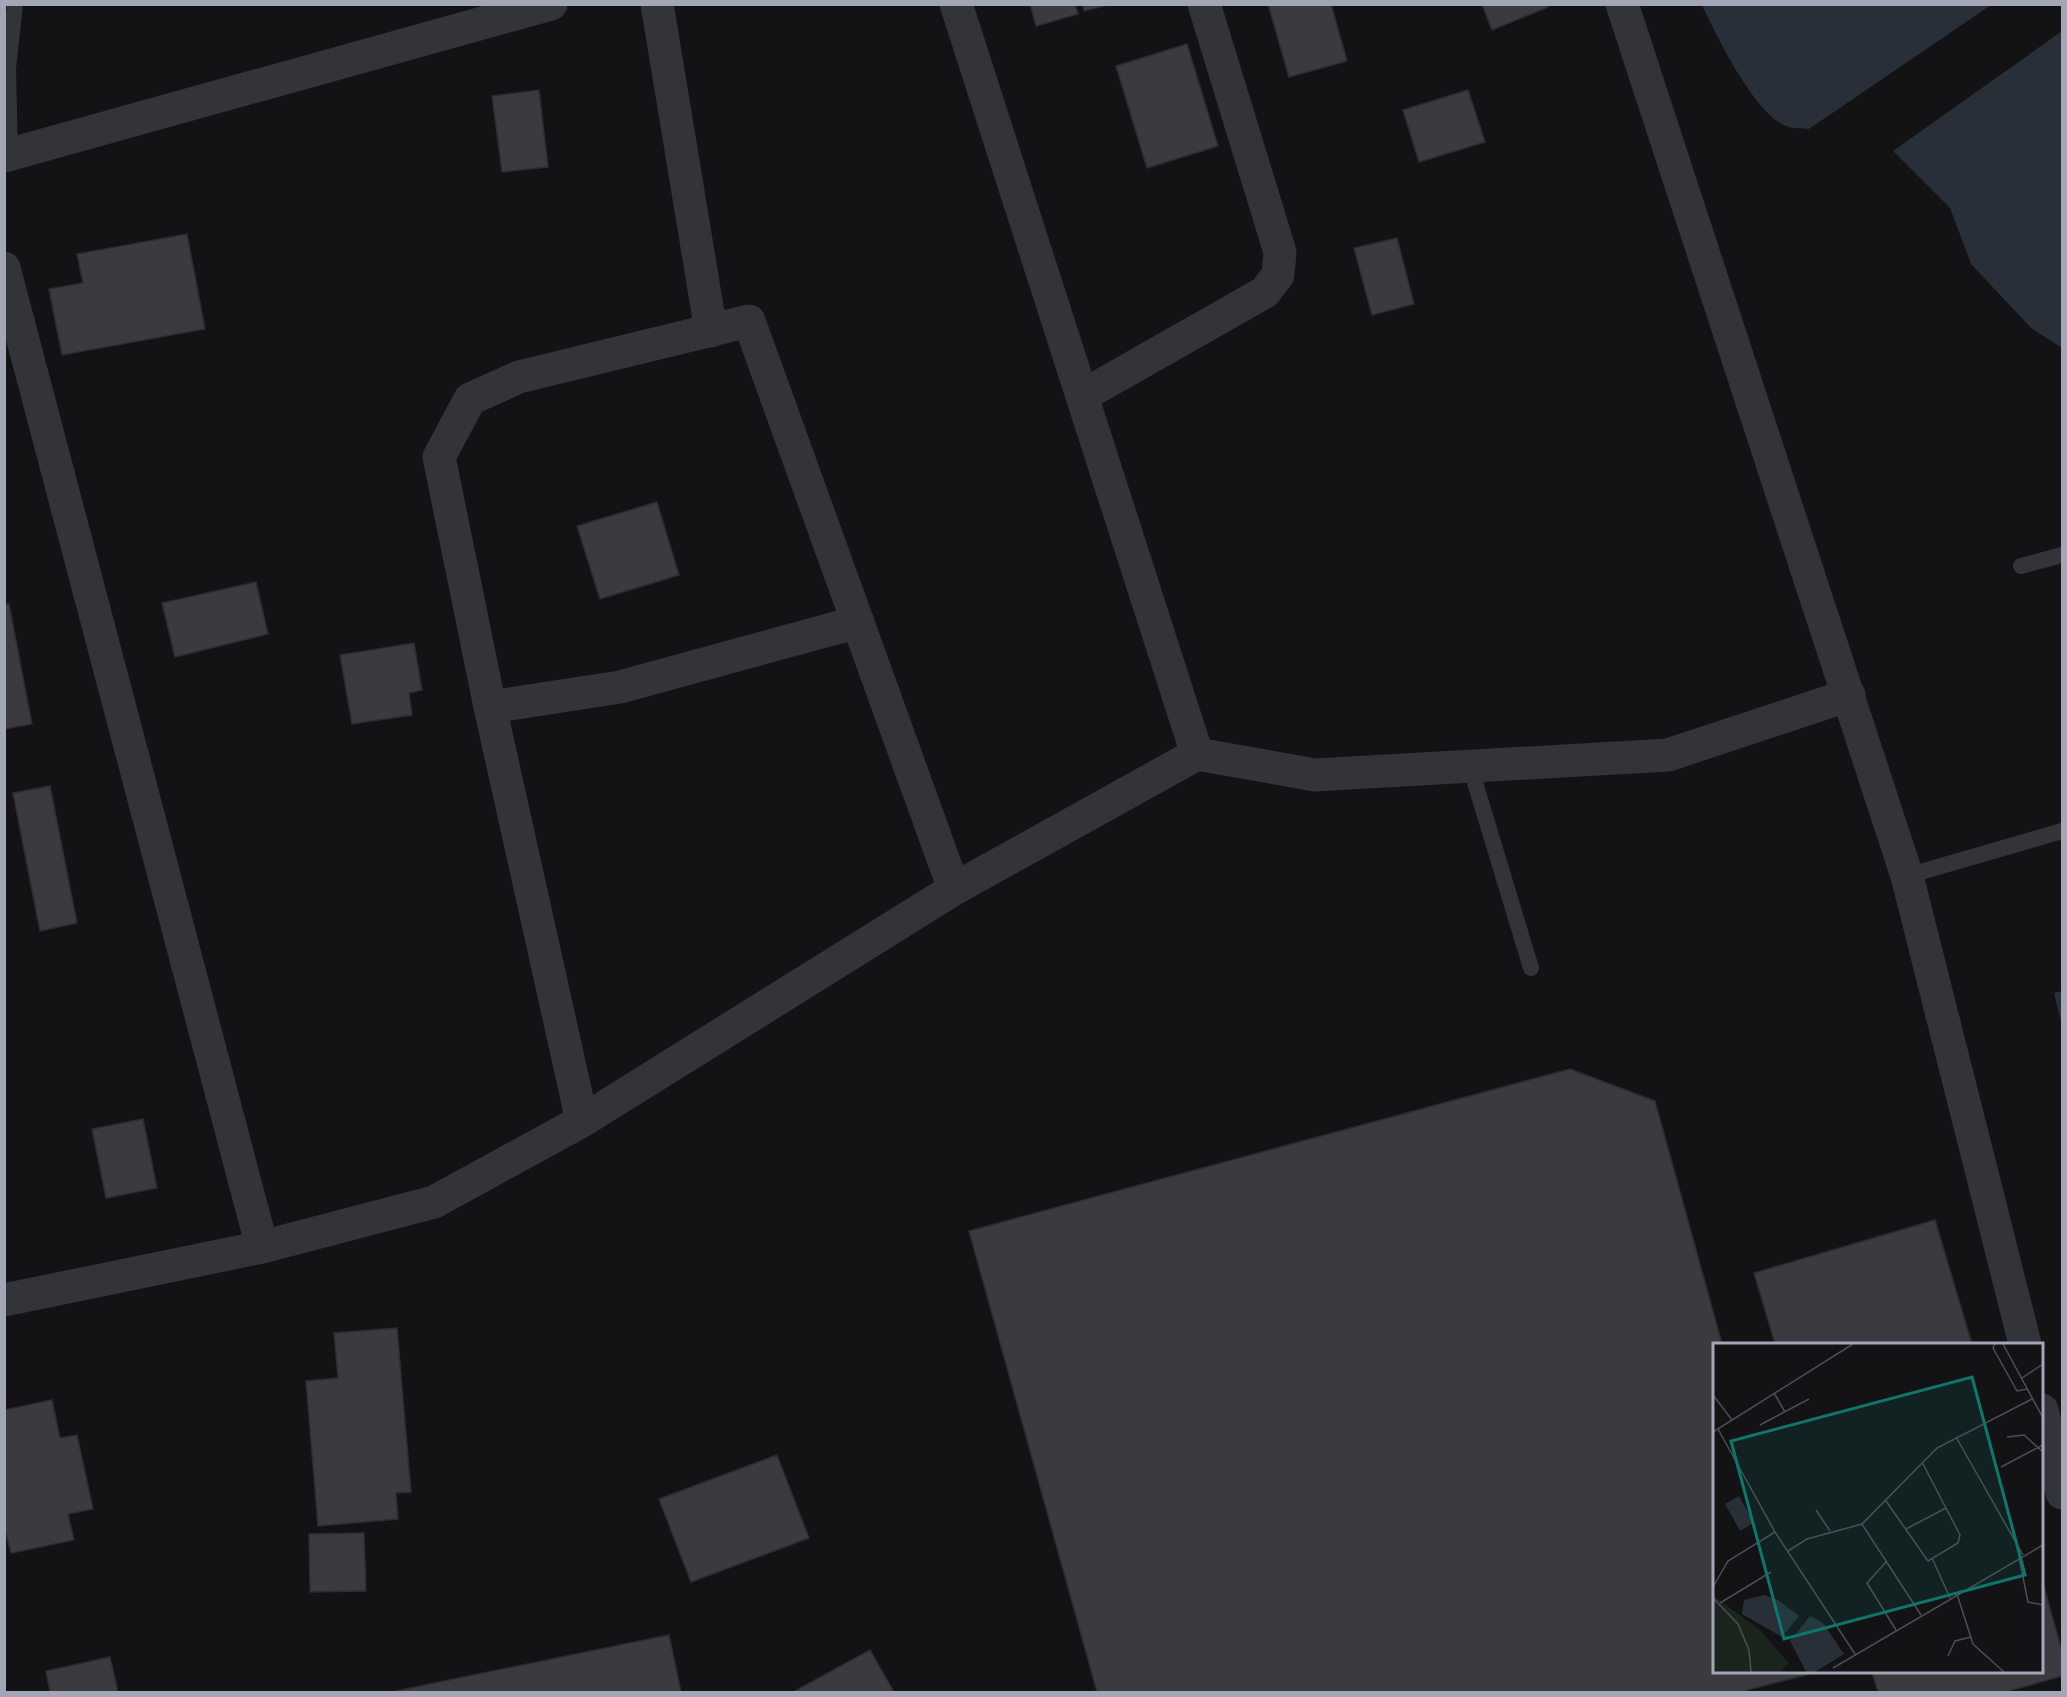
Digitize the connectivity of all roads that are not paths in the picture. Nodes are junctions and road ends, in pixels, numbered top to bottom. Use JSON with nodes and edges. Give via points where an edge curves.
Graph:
{"nodes":[{"id":1,"x":15,"y":4,"type":"edge"},
{"id":2,"x":551,"y":4,"type":"edge"},
{"id":3,"x":657,"y":4,"type":"edge"},
{"id":4,"x":956,"y":4,"type":"edge"},
{"id":5,"x":1204,"y":4,"type":"edge"},
{"id":6,"x":1622,"y":4,"type":"edge"},
{"id":7,"x":7,"y":155,"type":"edge"},
{"id":8,"x":4,"y":268,"type":"edge"},
{"id":9,"x":711,"y":331,"type":"junction"},
{"id":10,"x":1082,"y":396,"type":"junction"},
{"id":11,"x":2062,"y":555,"type":"edge"},
{"id":12,"x":2021,"y":566,"type":"dead end"},
{"id":13,"x":858,"y":621,"type":"junction"},
{"id":14,"x":1849,"y":695,"type":"junction"},
{"id":15,"x":490,"y":707,"type":"junction"},
{"id":16,"x":1197,"y":754,"type":"junction"},
{"id":17,"x":1470,"y":766,"type":"junction"},
{"id":18,"x":2062,"y":831,"type":"edge"},
{"id":19,"x":1907,"y":876,"type":"junction"},
{"id":20,"x":954,"y":889,"type":"junction"},
{"id":21,"x":1531,"y":968,"type":"dead end"},
{"id":22,"x":582,"y":1121,"type":"junction"},
{"id":23,"x":262,"y":1247,"type":"junction"},
{"id":24,"x":4,"y":1300,"type":"edge"},
{"id":25,"x":2025,"y":1343,"type":"edge"},
{"id":26,"x":2043,"y":1414,"type":"edge"},
{"id":27,"x":2062,"y":1493,"type":"edge"}],
"edges":[{"from":1,"to":7,"type":"lane","via":[[8,69]]},
{"from":2,"to":7,"type":"street"},
{"from":3,"to":9,"type":"street"},
{"from":4,"to":10,"type":"street"},
{"from":5,"to":10,"type":"street","via":[[1280,252],[1278,275],[1265,292]]},
{"from":6,"to":14,"type":"street"},
{"from":8,"to":23,"type":"street"},
{"from":9,"to":13,"type":"street","via":[[749,321]]},
{"from":9,"to":15,"type":"street","via":[[519,377],[470,399],[439,457]]},
{"from":10,"to":16,"type":"street"},
{"from":11,"to":12,"type":"lane"},
{"from":13,"to":15,"type":"street","via":[[620,687]]},
{"from":13,"to":20,"type":"street"},
{"from":14,"to":17,"type":"street","via":[[1668,755]]},
{"from":14,"to":19,"type":"street"},
{"from":15,"to":22,"type":"street"},
{"from":16,"to":17,"type":"street","via":[[1315,775]]},
{"from":16,"to":20,"type":"street"},
{"from":17,"to":21,"type":"lane"},
{"from":18,"to":19,"type":"lane"},
{"from":19,"to":25,"type":"street"},
{"from":20,"to":22,"type":"street"},
{"from":22,"to":23,"type":"street","via":[[434,1202]]},
{"from":23,"to":24,"type":"street"},
{"from":26,"to":27,"type":"street"}]}
